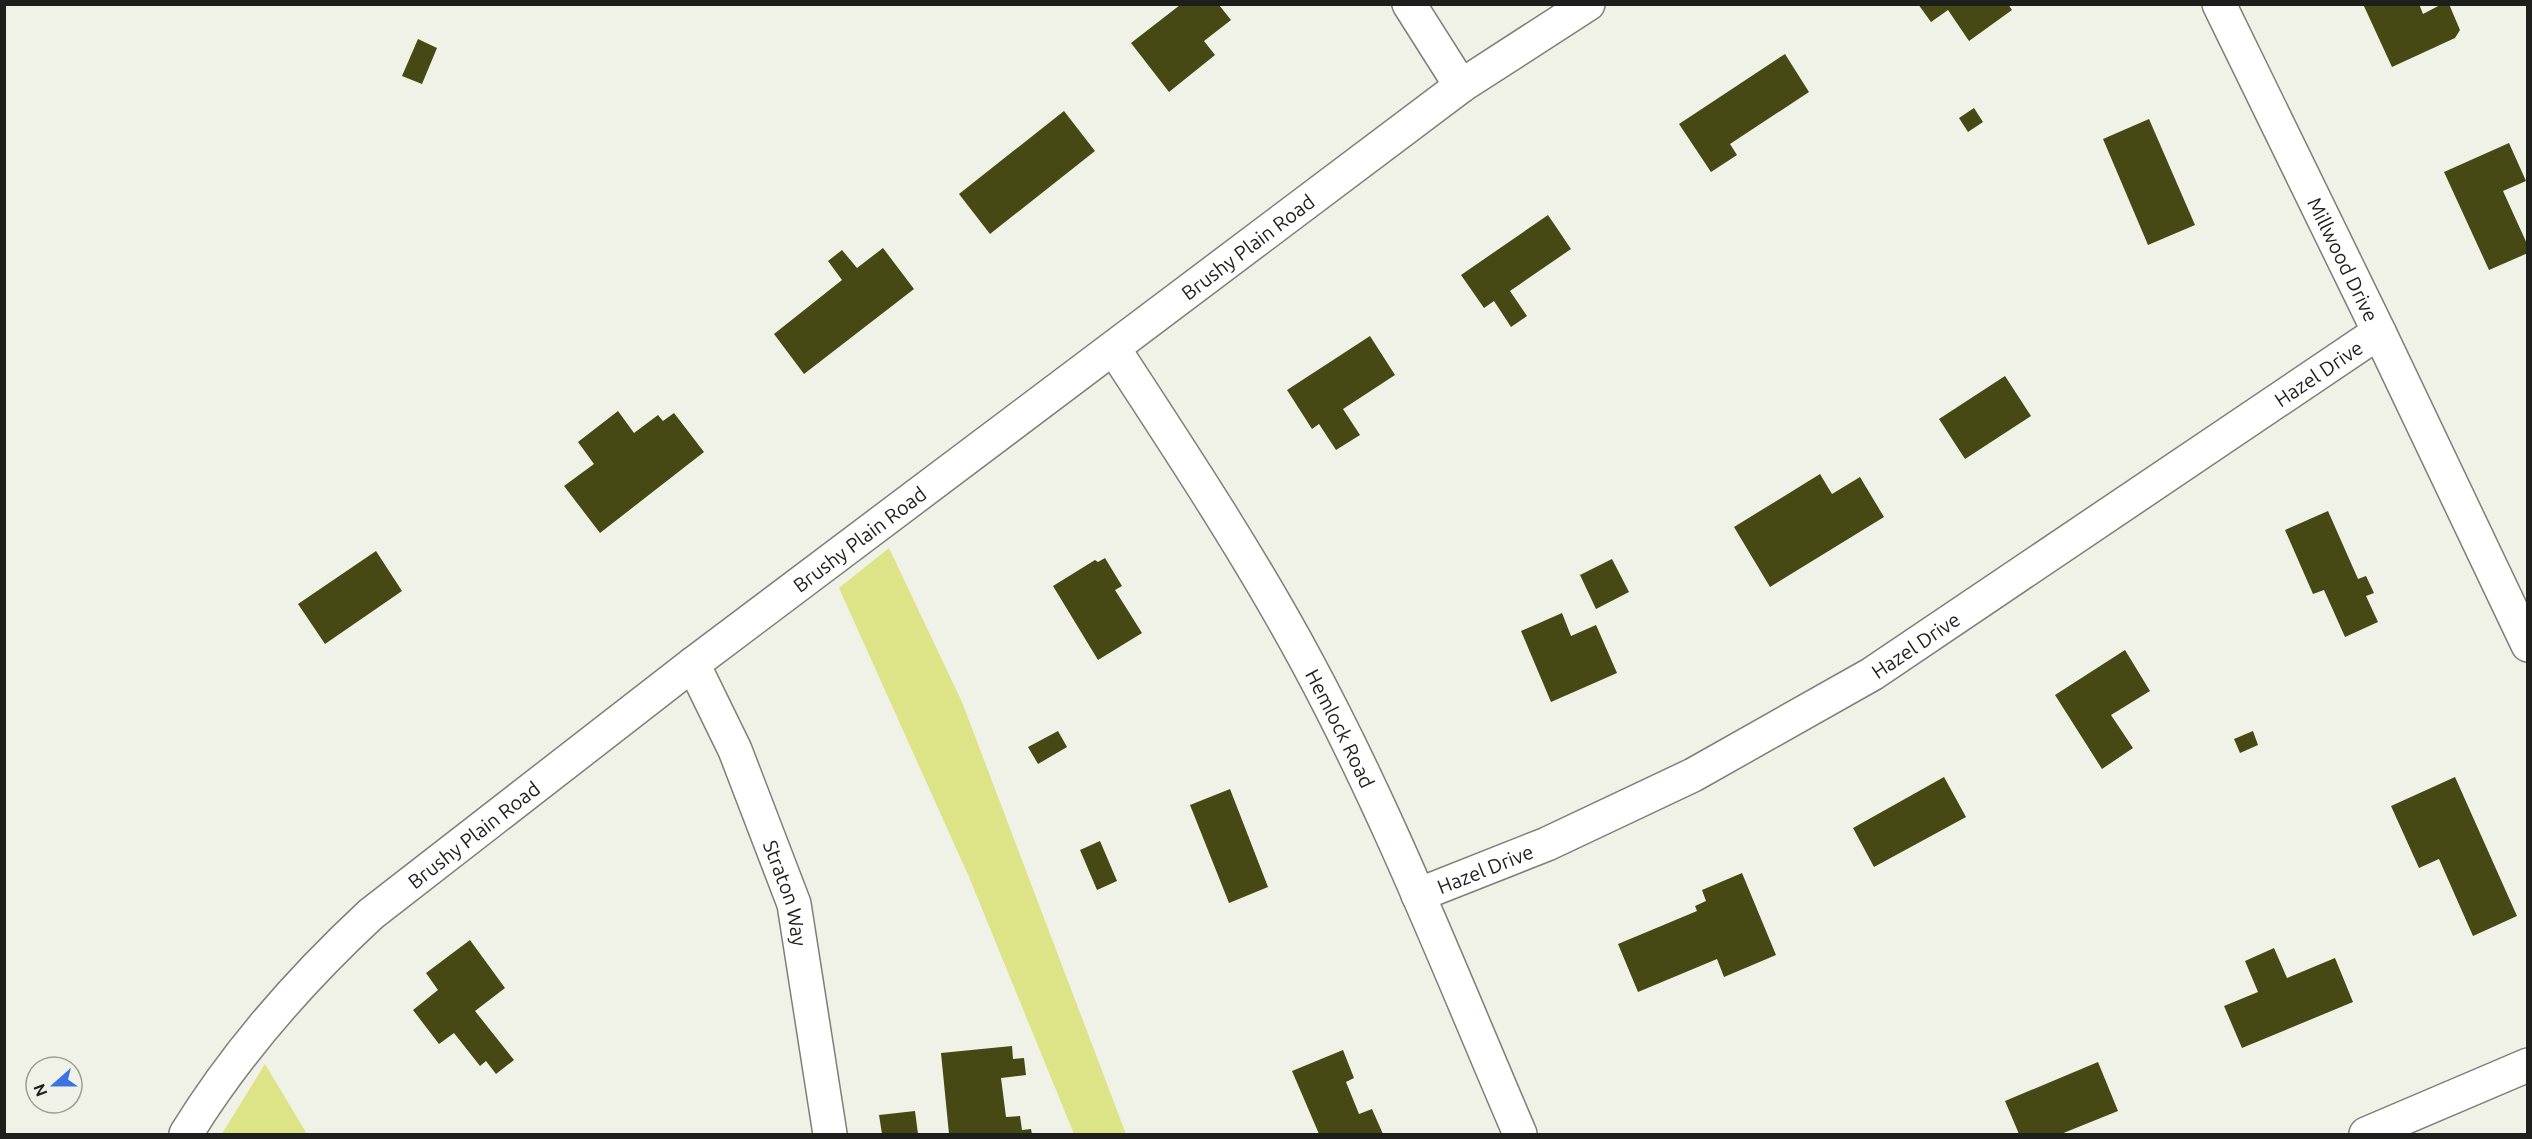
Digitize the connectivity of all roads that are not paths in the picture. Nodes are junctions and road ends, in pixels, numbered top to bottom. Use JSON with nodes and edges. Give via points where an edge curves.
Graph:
{"nodes":[{"id":1,"x":1409,"y":4,"type":"edge"},
{"id":2,"x":1588,"y":4,"type":"edge"},
{"id":3,"x":2219,"y":4,"type":"edge"},
{"id":4,"x":1461,"y":86,"type":"junction"},
{"id":5,"x":2379,"y":332,"type":"junction"},
{"id":6,"x":1114,"y":349,"type":"junction"},
{"id":7,"x":2528,"y":645,"type":"edge"},
{"id":8,"x":693,"y":664,"type":"junction"},
{"id":9,"x":1418,"y":895,"type":"junction"},
{"id":10,"x":2528,"y":1065,"type":"edge"},
{"id":11,"x":186,"y":1134,"type":"edge"},
{"id":12,"x":830,"y":1134,"type":"edge"},
{"id":13,"x":1520,"y":1134,"type":"edge"},
{"id":14,"x":2366,"y":1134,"type":"edge"}],
"edges":[{"from":1,"to":4,"type":"street"},
{"from":2,"to":4,"type":"street","name":"Brushy Plain Road"},
{"from":3,"to":5,"type":"street","name":"Millwood Drive"},
{"from":4,"to":6,"type":"street","name":"Brushy Plain Road"},
{"from":5,"to":7,"type":"street","name":"Millwood Drive"},
{"from":5,"to":9,"type":"street","name":"Hazel Drive","via":[[1872,674],[1694,775],[1547,844]]},
{"from":6,"to":8,"type":"street","name":"Brushy Plain Road"},
{"from":6,"to":9,"type":"street","name":"Hemlock Road","via":[[1238,540],[1308,663]]},
{"from":8,"to":11,"type":"street","name":"Brushy Plain Road","via":[[363,921],[280,1004]]},
{"from":8,"to":12,"type":"street","name":"Straton Way","via":[[735,750],[794,904]]},
{"from":9,"to":13,"type":"street","name":"Hemlock Road"},
{"from":10,"to":14,"type":"street"}]}
